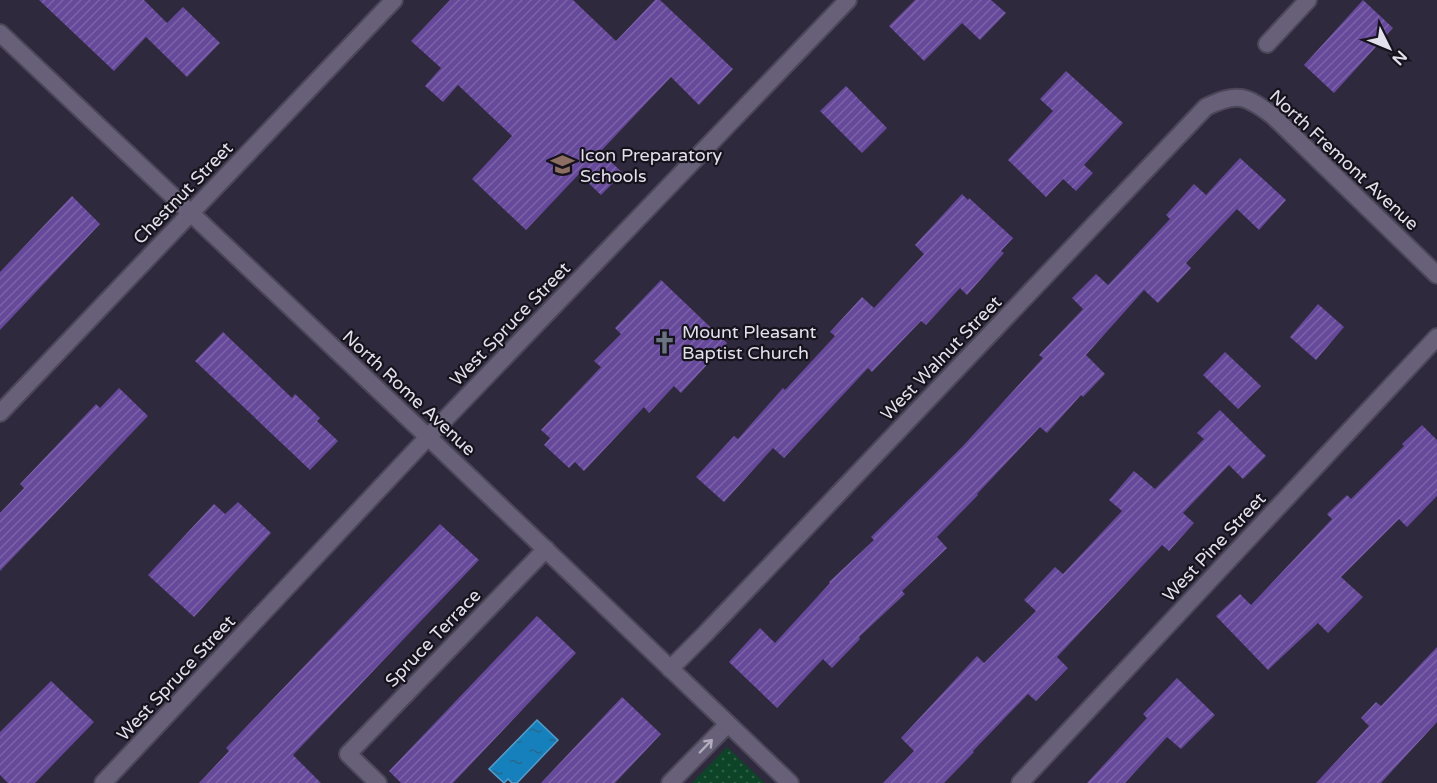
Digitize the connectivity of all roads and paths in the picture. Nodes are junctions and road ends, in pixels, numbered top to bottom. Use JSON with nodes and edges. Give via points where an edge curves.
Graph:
{"nodes":[{"id":1,"x":394,"y":0,"type":"edge"},
{"id":2,"x":848,"y":0,"type":"edge"},
{"id":3,"x":1308,"y":0,"type":"edge"},
{"id":4,"x":0,"y":33,"type":"edge"},
{"id":5,"x":1267,"y":44,"type":"dead end"},
{"id":6,"x":1250,"y":99,"type":"joint"},
{"id":7,"x":190,"y":214,"type":"junction"},
{"id":8,"x":1437,"y":275,"type":"edge"},
{"id":9,"x":1437,"y":337,"type":"edge"},
{"id":10,"x":0,"y":413,"type":"edge"},
{"id":11,"x":428,"y":437,"type":"junction"},
{"id":12,"x":546,"y":549,"type":"junction"},
{"id":13,"x":670,"y":669,"type":"junction"},
{"id":14,"x":728,"y":723,"type":"junction"},
{"id":15,"x":104,"y":783,"type":"edge"},
{"id":16,"x":378,"y":783,"type":"edge"},
{"id":17,"x":670,"y":783,"type":"edge"},
{"id":18,"x":790,"y":783,"type":"edge"},
{"id":19,"x":1020,"y":783,"type":"edge"}],
"edges":[{"from":1,"to":7,"type":"street","name":"Chestnut Street"},
{"from":2,"to":11,"type":"street","name":"West Spruce Street"},
{"from":3,"to":5,"type":"street"},
{"from":4,"to":7,"type":"street","name":"North Rome Avenue"},
{"from":6,"to":8,"type":"street","name":"North Fremont Avenue","via":[[1273,116]]},
{"from":6,"to":13,"type":"street","name":"West Walnut Street","via":[[1227,97],[1206,107]]},
{"from":7,"to":10,"type":"street","name":"Chestnut Street"},
{"from":7,"to":11,"type":"street","name":"North Rome Avenue"},
{"from":9,"to":19,"type":"street","name":"West Pine Street"},
{"from":11,"to":12,"type":"street","name":"North Rome Avenue"},
{"from":11,"to":15,"type":"street","name":"West Spruce Street"},
{"from":12,"to":13,"type":"street","name":"North Rome Avenue"},
{"from":12,"to":16,"type":"street","name":"Spruce Terrace","via":[[348,754]]},
{"from":13,"to":14,"type":"street","name":"North Rome Avenue"},
{"from":17,"to":14,"type":"street","one_way":true},
{"from":14,"to":18,"type":"street","name":"North Rome Avenue"}]}
